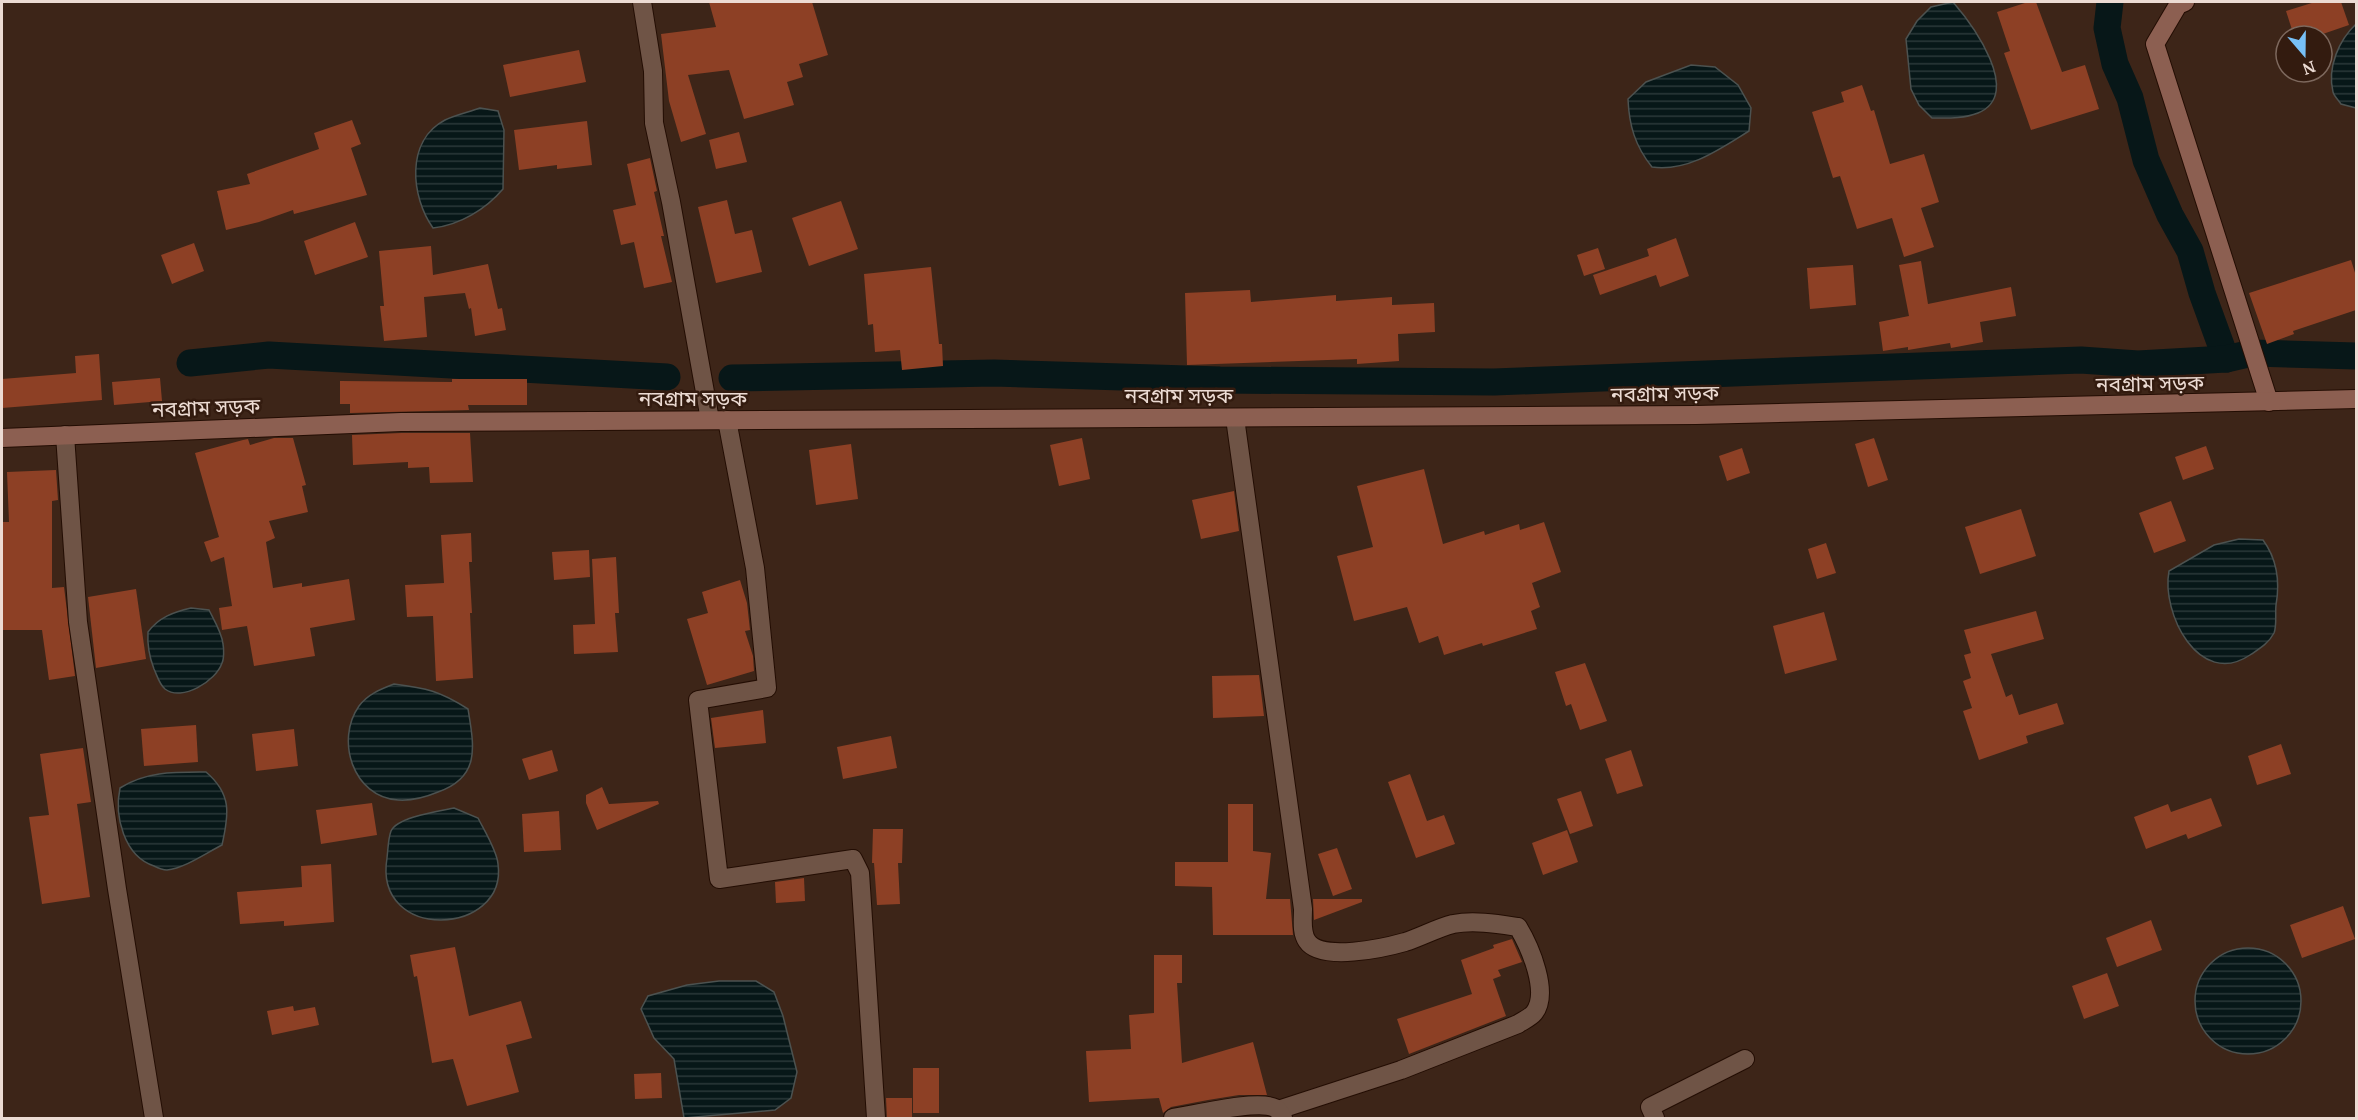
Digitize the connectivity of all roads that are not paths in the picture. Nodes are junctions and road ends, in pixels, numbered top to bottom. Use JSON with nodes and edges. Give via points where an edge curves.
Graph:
{"nodes":[{"id":1,"x":642,"y":2,"type":"edge"},
{"id":2,"x":2185,"y":2,"type":"edge"},
{"id":3,"x":2356,"y":399,"type":"edge"},
{"id":4,"x":2269,"y":402,"type":"junction"},
{"id":5,"x":1235,"y":418,"type":"junction"},
{"id":6,"x":719,"y":420,"type":"junction"},
{"id":7,"x":65,"y":435,"type":"junction"},
{"id":8,"x":2,"y":438,"type":"edge"},
{"id":9,"x":1745,"y":1059,"type":"dead end"},
{"id":10,"x":1281,"y":1114,"type":"edge"},
{"id":11,"x":154,"y":1119,"type":"edge"},
{"id":12,"x":876,"y":1119,"type":"edge"},
{"id":13,"x":1173,"y":1119,"type":"edge"},
{"id":14,"x":1655,"y":1119,"type":"edge"}],
"edges":[{"from":1,"to":6,"type":"street","via":[[653,71],[654,123]]},
{"from":2,"to":4,"type":"main road","via":[[2178,5],[2155,44]]},
{"from":3,"to":4,"type":"main road","name":"নবগ্রাম সড়ক"},
{"from":4,"to":5,"type":"main road","name":"নবগ্রাম সড়ক","via":[[1696,416]]},
{"from":5,"to":6,"type":"main road","name":"নবগ্রাম সড়ক"},
{"from":5,"to":10,"type":"street","via":[[1306,940],[1312,947],[1340,953],[1382,948],[1454,924],[1518,927],[1527,942],[1541,998],[1533,1014],[1518,1024]]},
{"from":6,"to":7,"type":"main road","name":"নবগ্রাম সড়ক","via":[[401,422]]},
{"from":6,"to":12,"type":"street","via":[[755,568],[766,688],[698,700],[719,879],[853,859],[856,862],[860,873]]},
{"from":7,"to":8,"type":"main road","name":"নবগ্রাম সড়ক"},
{"from":7,"to":11,"type":"street","via":[[78,622]]},
{"from":9,"to":14,"type":"street","via":[[1650,1107]]},
{"from":10,"to":13,"type":"street","via":[[1273,1106],[1247,1105]]}]}
